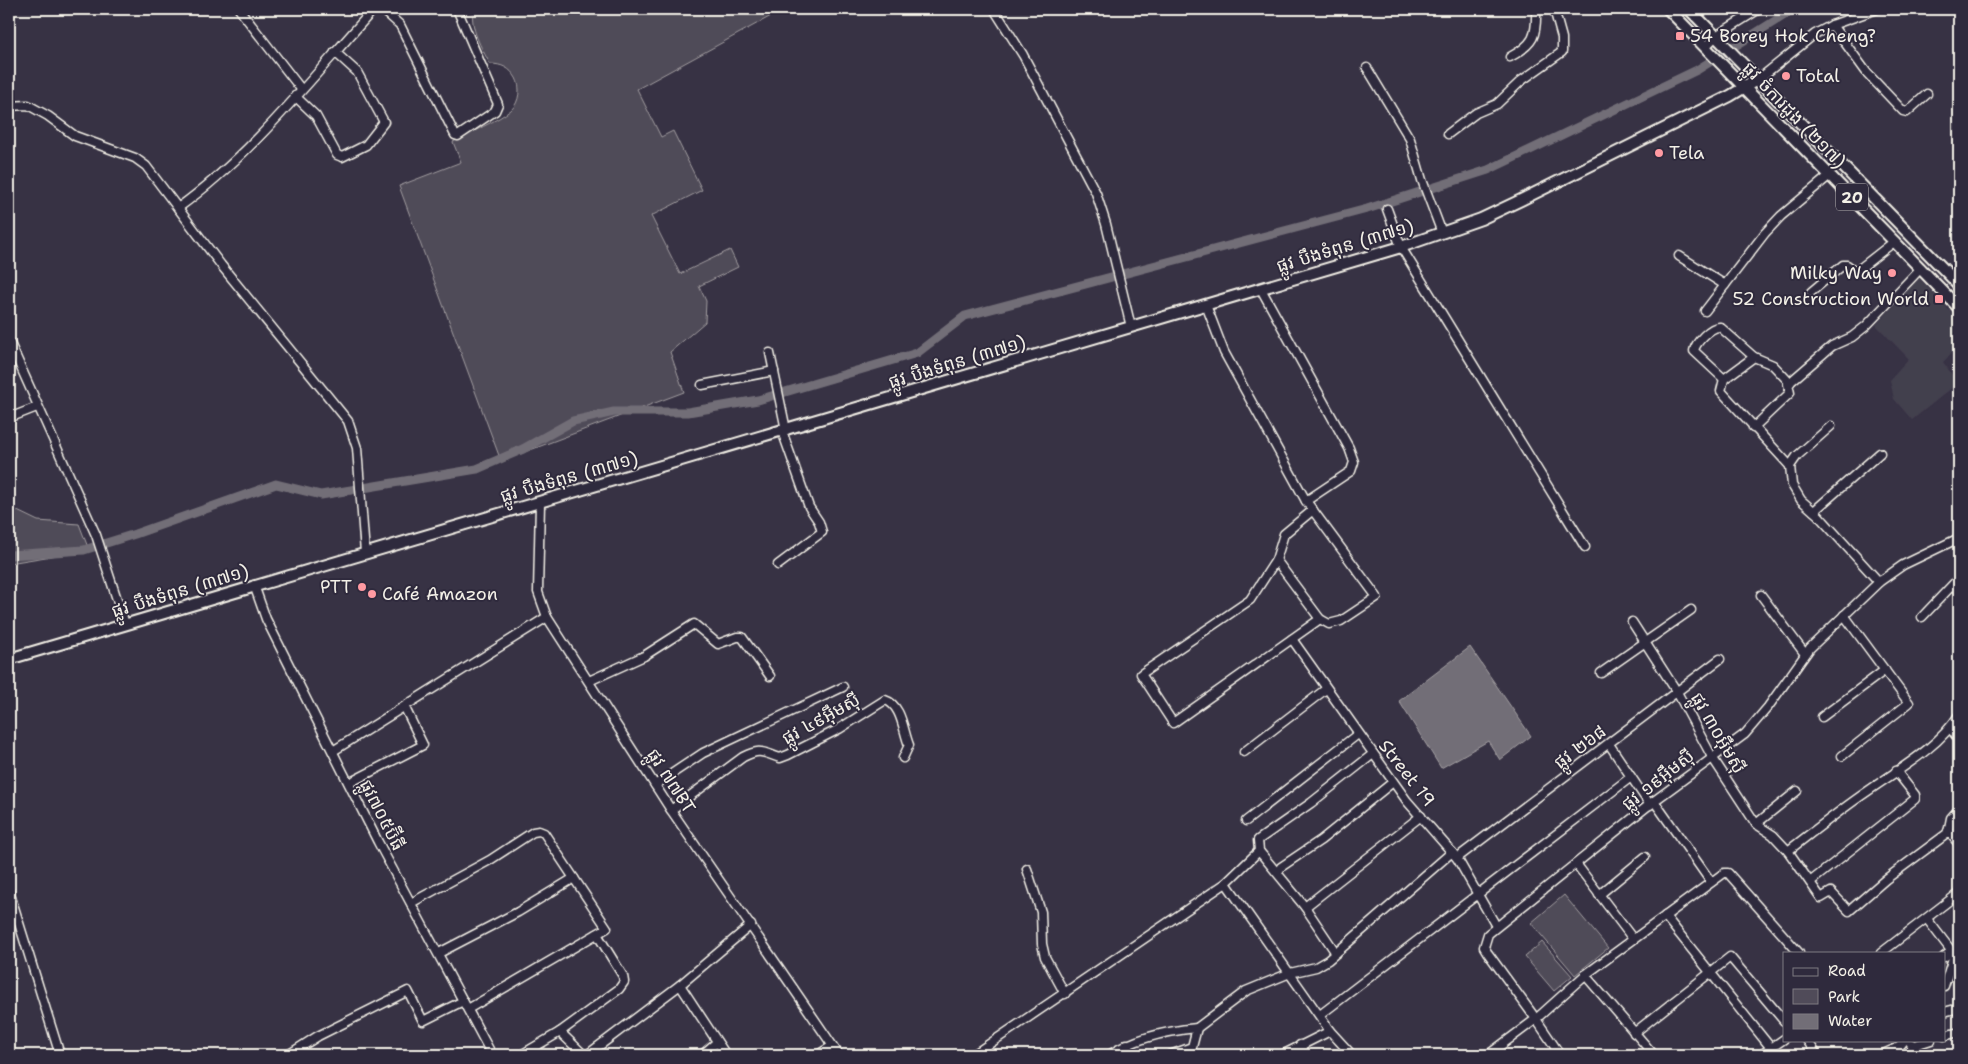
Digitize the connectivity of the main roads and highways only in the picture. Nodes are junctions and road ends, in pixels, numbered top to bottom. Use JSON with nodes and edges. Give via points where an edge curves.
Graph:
{"nodes":[{"id":1,"x":1668,"y":9,"type":"edge"},
{"id":2,"x":1689,"y":9,"type":"edge"},
{"id":3,"x":1760,"y":78,"type":"junction"},
{"id":4,"x":1744,"y":88,"type":"junction"},
{"id":5,"x":1959,"y":285,"type":"edge"},
{"id":6,"x":1959,"y":308,"type":"edge"},
{"id":7,"x":9,"y":659,"type":"edge"}],
"edges":[{"from":1,"to":4,"type":"main road","name":"ផ្លូវ ចំការដូង (២១៧)","number":"20"},
{"from":2,"to":3,"type":"main road","name":"ផ្លូវ ចំការដូង (២១៧)","number":"20","via":[[1743,65]]},
{"from":3,"to":4,"type":"main road","name":"ផ្លូវ បឹងទំពុន (៣៧១)"},
{"from":3,"to":5,"type":"main road","name":"ផ្លូវ ចំការដូង (២១៧)","number":"20"},
{"from":4,"to":6,"type":"main road","name":"ផ្លូវ ចំការដូង (២១៧)","number":"20"},
{"from":4,"to":7,"type":"main road","name":"ផ្លូវ បឹងទំពុន (៣៧១)","via":[[1481,219],[1401,247]]}]}
